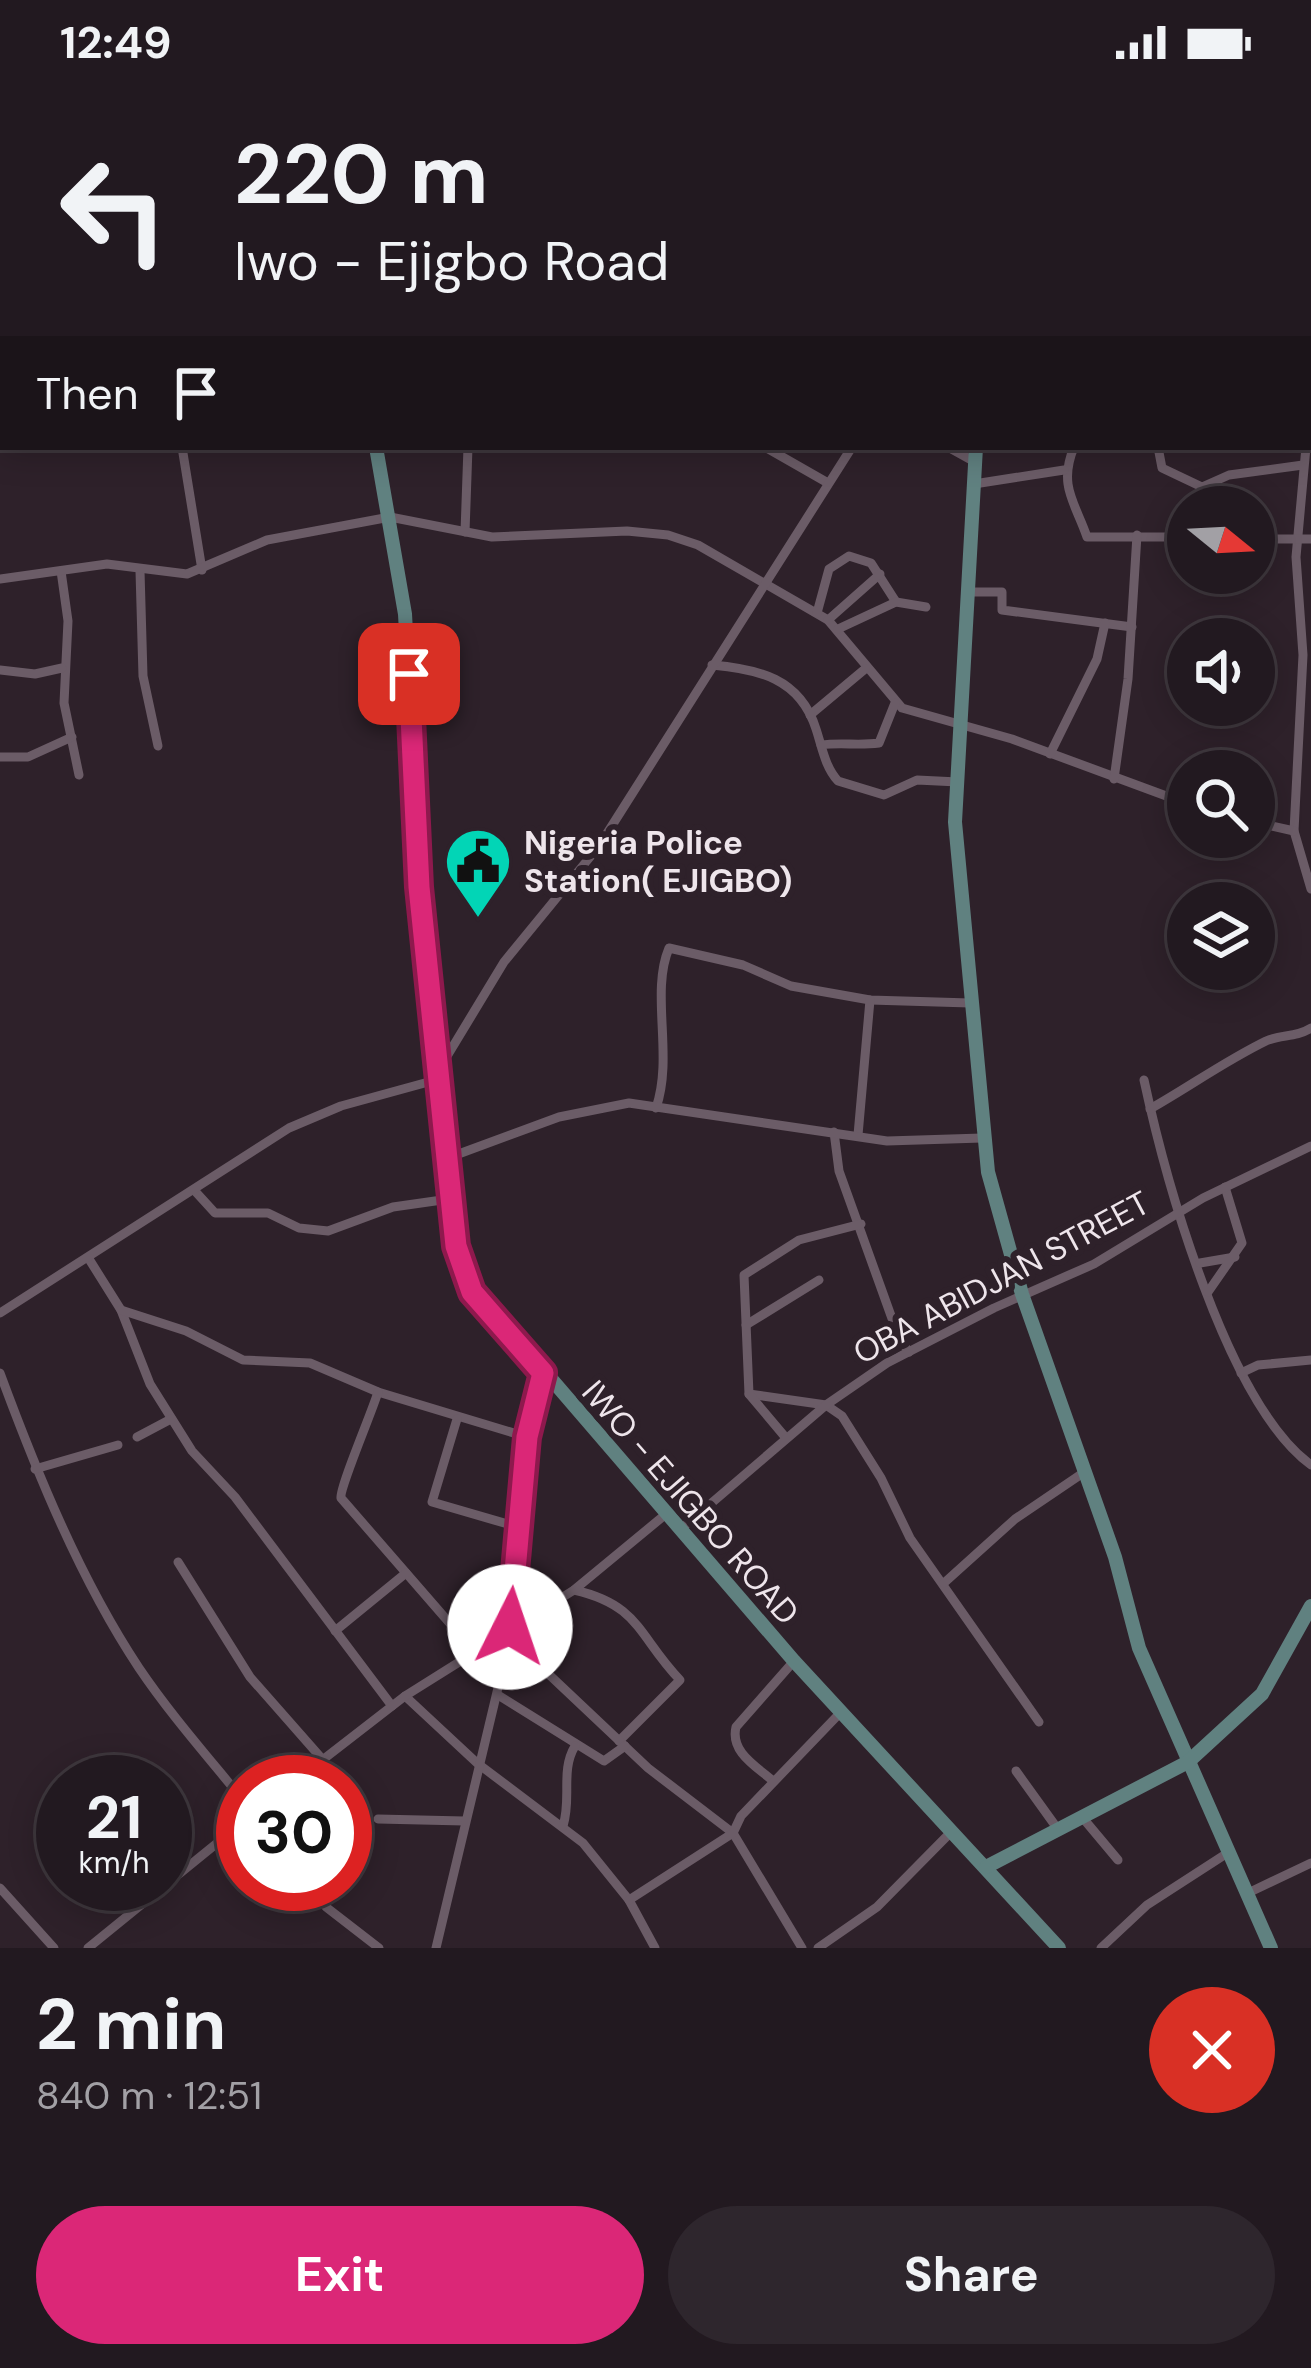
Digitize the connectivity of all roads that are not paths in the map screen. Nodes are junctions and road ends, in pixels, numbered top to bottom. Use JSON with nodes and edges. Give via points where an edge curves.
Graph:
{"nodes":[{"id":1,"x":182,"y":450,"type":"edge"},
{"id":2,"x":377,"y":450,"type":"edge"},
{"id":3,"x":468,"y":450,"type":"edge"},
{"id":4,"x":770,"y":450,"type":"edge"},
{"id":5,"x":850,"y":450,"type":"edge"},
{"id":6,"x":1073,"y":450,"type":"edge"},
{"id":7,"x":1159,"y":450,"type":"edge"},
{"id":8,"x":1306,"y":450,"type":"edge"},
{"id":9,"x":976,"y":454,"type":"edge"},
{"id":10,"x":1303,"y":465,"type":"junction"},
{"id":11,"x":1064,"y":470,"type":"junction"},
{"id":12,"x":828,"y":483,"type":"junction"},
{"id":13,"x":974,"y":484,"type":"junction"},
{"id":14,"x":390,"y":517,"type":"junction"},
{"id":15,"x":465,"y":532,"type":"junction"},
{"id":16,"x":1137,"y":536,"type":"junction"},
{"id":17,"x":1167,"y":537,"type":"edge"},
{"id":18,"x":1275,"y":539,"type":"edge"},
{"id":19,"x":1311,"y":539,"type":"edge"},
{"id":20,"x":1297,"y":540,"type":"junction"},
{"id":21,"x":202,"y":570,"type":"junction"},
{"id":22,"x":140,"y":571,"type":"junction"},
{"id":23,"x":61,"y":572,"type":"junction"},
{"id":24,"x":880,"y":574,"type":"junction"},
{"id":25,"x":0,"y":579,"type":"edge"},
{"id":26,"x":763,"y":582,"type":"junction"},
{"id":27,"x":967,"y":592,"type":"junction"},
{"id":28,"x":896,"y":602,"type":"junction"},
{"id":29,"x":926,"y":607,"type":"dead end"},
{"id":30,"x":817,"y":613,"type":"junction"},
{"id":31,"x":828,"y":620,"type":"junction"},
{"id":32,"x":1105,"y":622,"type":"junction"},
{"id":33,"x":1132,"y":627,"type":"junction"},
{"id":34,"x":838,"y":629,"type":"junction"},
{"id":35,"x":1307,"y":654,"type":"edge"},
{"id":36,"x":712,"y":665,"type":"junction"},
{"id":37,"x":62,"y":668,"type":"junction"},
{"id":38,"x":866,"y":669,"type":"junction"},
{"id":39,"x":0,"y":670,"type":"edge"},
{"id":40,"x":896,"y":703,"type":"junction"},
{"id":41,"x":810,"y":715,"type":"junction"},
{"id":42,"x":960,"y":726,"type":"junction"},
{"id":43,"x":73,"y":737,"type":"junction"},
{"id":44,"x":158,"y":746,"type":"dead end"},
{"id":45,"x":820,"y":746,"type":"junction"},
{"id":46,"x":1050,"y":754,"type":"junction"},
{"id":47,"x":0,"y":757,"type":"edge"},
{"id":48,"x":80,"y":775,"type":"dead end"},
{"id":49,"x":1114,"y":779,"type":"junction"},
{"id":50,"x":958,"y":782,"type":"junction"},
{"id":51,"x":1167,"y":797,"type":"edge"},
{"id":52,"x":1275,"y":827,"type":"edge"},
{"id":53,"x":1294,"y":831,"type":"junction"},
{"id":54,"x":1311,"y":889,"type":"edge"},
{"id":55,"x":870,"y":1000,"type":"junction"},
{"id":56,"x":970,"y":1003,"type":"junction"},
{"id":57,"x":1311,"y":1028,"type":"edge"},
{"id":58,"x":439,"y":1073,"type":"junction"},
{"id":59,"x":1144,"y":1080,"type":"dead end"},
{"id":60,"x":656,"y":1108,"type":"junction"},
{"id":61,"x":1150,"y":1109,"type":"junction"},
{"id":62,"x":834,"y":1132,"type":"junction"},
{"id":63,"x":858,"y":1135,"type":"junction"},
{"id":64,"x":982,"y":1138,"type":"junction"},
{"id":65,"x":1311,"y":1146,"type":"edge"},
{"id":66,"x":445,"y":1159,"type":"junction"},
{"id":67,"x":1225,"y":1187,"type":"junction"},
{"id":68,"x":194,"y":1190,"type":"junction"},
{"id":69,"x":449,"y":1199,"type":"junction"},
{"id":70,"x":1180,"y":1211,"type":"junction"},
{"id":71,"x":861,"y":1224,"type":"junction"},
{"id":72,"x":1235,"y":1257,"type":"junction"},
{"id":73,"x":89,"y":1259,"type":"junction"},
{"id":74,"x":1200,"y":1263,"type":"junction"},
{"id":75,"x":819,"y":1280,"type":"dead end"},
{"id":76,"x":1208,"y":1292,"type":"junction"},
{"id":77,"x":1022,"y":1294,"type":"junction"},
{"id":78,"x":121,"y":1310,"type":"junction"},
{"id":79,"x":0,"y":1313,"type":"edge"},
{"id":80,"x":746,"y":1325,"type":"junction"},
{"id":81,"x":909,"y":1352,"type":"junction"},
{"id":82,"x":1311,"y":1360,"type":"edge"},
{"id":83,"x":0,"y":1373,"type":"edge"},
{"id":84,"x":543,"y":1373,"type":"junction"},
{"id":85,"x":1241,"y":1373,"type":"junction"},
{"id":86,"x":378,"y":1392,"type":"junction"},
{"id":87,"x":749,"y":1394,"type":"junction"},
{"id":88,"x":826,"y":1405,"type":"junction"},
{"id":89,"x":171,"y":1419,"type":"junction"},
{"id":90,"x":457,"y":1419,"type":"junction"},
{"id":91,"x":137,"y":1437,"type":"dead end"},
{"id":92,"x":527,"y":1437,"type":"junction"},
{"id":93,"x":785,"y":1438,"type":"junction"},
{"id":94,"x":118,"y":1445,"type":"dead end"},
{"id":95,"x":1311,"y":1465,"type":"edge"},
{"id":96,"x":35,"y":1469,"type":"junction"},
{"id":97,"x":1083,"y":1473,"type":"junction"},
{"id":98,"x":666,"y":1514,"type":"junction"},
{"id":99,"x":518,"y":1527,"type":"junction"},
{"id":100,"x":680,"y":1530,"type":"junction"},
{"id":101,"x":178,"y":1562,"type":"dead end"},
{"id":102,"x":406,"y":1573,"type":"junction"},
{"id":103,"x":944,"y":1583,"type":"junction"},
{"id":104,"x":574,"y":1590,"type":"junction"},
{"id":105,"x":1311,"y":1606,"type":"edge"},
{"id":106,"x":510,"y":1627,"type":"junction"},
{"id":107,"x":335,"y":1631,"type":"junction"},
{"id":108,"x":472,"y":1650,"type":"junction"},
{"id":109,"x":507,"y":1650,"type":"junction"},
{"id":110,"x":794,"y":1661,"type":"junction"},
{"id":111,"x":498,"y":1695,"type":"junction"},
{"id":112,"x":405,"y":1696,"type":"junction"},
{"id":113,"x":392,"y":1706,"type":"junction"},
{"id":114,"x":841,"y":1712,"type":"junction"},
{"id":115,"x":1039,"y":1722,"type":"dead end"},
{"id":116,"x":622,"y":1744,"type":"junction"},
{"id":117,"x":575,"y":1746,"type":"junction"},
{"id":118,"x":319,"y":1755,"type":"edge"},
{"id":119,"x":329,"y":1755,"type":"edge"},
{"id":120,"x":1188,"y":1762,"type":"junction"},
{"id":121,"x":478,"y":1763,"type":"junction"},
{"id":122,"x":216,"y":1765,"type":"edge"},
{"id":123,"x":1016,"y":1771,"type":"dead end"},
{"id":124,"x":773,"y":1781,"type":"junction"},
{"id":125,"x":1082,"y":1817,"type":"junction"},
{"id":126,"x":378,"y":1819,"type":"dead end"},
{"id":127,"x":464,"y":1821,"type":"junction"},
{"id":128,"x":563,"y":1826,"type":"junction"},
{"id":129,"x":1057,"y":1828,"type":"junction"},
{"id":130,"x":952,"y":1831,"type":"junction"},
{"id":131,"x":733,"y":1833,"type":"junction"},
{"id":132,"x":216,"y":1844,"type":"edge"},
{"id":133,"x":1229,"y":1852,"type":"junction"},
{"id":134,"x":1118,"y":1860,"type":"dead end"},
{"id":135,"x":1311,"y":1863,"type":"edge"},
{"id":136,"x":986,"y":1867,"type":"junction"},
{"id":137,"x":0,"y":1888,"type":"edge"},
{"id":138,"x":1248,"y":1893,"type":"junction"},
{"id":139,"x":629,"y":1900,"type":"junction"},
{"id":140,"x":331,"y":1911,"type":"edge"},
{"id":141,"x":54,"y":1948,"type":"edge"},
{"id":142,"x":88,"y":1948,"type":"edge"},
{"id":143,"x":379,"y":1948,"type":"edge"},
{"id":144,"x":436,"y":1948,"type":"edge"},
{"id":145,"x":655,"y":1948,"type":"edge"},
{"id":146,"x":802,"y":1948,"type":"edge"},
{"id":147,"x":818,"y":1948,"type":"edge"},
{"id":148,"x":1059,"y":1948,"type":"edge"},
{"id":149,"x":1101,"y":1948,"type":"edge"},
{"id":150,"x":1270,"y":1948,"type":"edge"}],
"edges":[{"from":1,"to":21,"type":"street"},
{"from":2,"to":14,"type":"main road","name":"IWO - EJIGBO ROAD"},
{"from":3,"to":15,"type":"street"},
{"from":4,"to":12,"type":"street"},
{"from":5,"to":12,"type":"street"},
{"from":6,"to":11,"type":"street"},
{"from":7,"to":10,"type":"street","via":[[1162,467],[1195,486]]},
{"from":8,"to":10,"type":"street"},
{"from":9,"to":13,"type":"main road"},
{"from":10,"to":20,"type":"street"},
{"from":11,"to":13,"type":"street"},
{"from":11,"to":16,"type":"street","via":[[1087,537]]},
{"from":12,"to":26,"type":"street"},
{"from":13,"to":27,"type":"main road"},
{"from":14,"to":15,"type":"street"},
{"from":14,"to":21,"type":"street","via":[[267,540]]},
{"from":14,"to":58,"type":"main road","name":"IWO - EJIGBO ROAD","via":[[405,614]]},
{"from":15,"to":26,"type":"street","via":[[668,535]]},
{"from":16,"to":17,"type":"street"},
{"from":16,"to":33,"type":"street"},
{"from":18,"to":20,"type":"street"},
{"from":19,"to":20,"type":"street"},
{"from":20,"to":35,"type":"street"},
{"from":21,"to":22,"type":"street"},
{"from":22,"to":23,"type":"street","via":[[107,564]]},
{"from":22,"to":44,"type":"street","via":[[143,676]]},
{"from":23,"to":25,"type":"street"},
{"from":23,"to":37,"type":"street","via":[[68,621]]},
{"from":24,"to":28,"type":"street"},
{"from":24,"to":30,"type":"street","via":[[865,560],[841,557],[829,569]]},
{"from":24,"to":31,"type":"street"},
{"from":26,"to":30,"type":"street"},
{"from":26,"to":36,"type":"street"},
{"from":27,"to":32,"type":"street","via":[[1002,592],[1002,610]]},
{"from":27,"to":42,"type":"main road"},
{"from":28,"to":29,"type":"street"},
{"from":28,"to":34,"type":"street"},
{"from":30,"to":31,"type":"street"},
{"from":31,"to":34,"type":"street"},
{"from":32,"to":33,"type":"street"},
{"from":32,"to":46,"type":"street"},
{"from":33,"to":49,"type":"street"},
{"from":34,"to":38,"type":"street"},
{"from":35,"to":53,"type":"street"},
{"from":36,"to":41,"type":"street","via":[[764,670]]},
{"from":36,"to":58,"type":"street","via":[[570,885],[504,962]]},
{"from":37,"to":39,"type":"street"},
{"from":37,"to":43,"type":"street"},
{"from":38,"to":40,"type":"street"},
{"from":38,"to":41,"type":"street"},
{"from":40,"to":42,"type":"street"},
{"from":40,"to":45,"type":"street","via":[[879,743]]},
{"from":41,"to":45,"type":"street"},
{"from":42,"to":46,"type":"street"},
{"from":42,"to":50,"type":"main road"},
{"from":43,"to":47,"type":"street","via":[[28,757]]},
{"from":43,"to":48,"type":"street"},
{"from":45,"to":50,"type":"street","via":[[832,775],[860,791],[884,795],[916,780]]},
{"from":46,"to":49,"type":"street"},
{"from":49,"to":51,"type":"street"},
{"from":50,"to":56,"type":"main road"},
{"from":52,"to":53,"type":"street"},
{"from":53,"to":54,"type":"street"},
{"from":55,"to":56,"type":"street"},
{"from":55,"to":60,"type":"street","via":[[791,986],[669,947]]},
{"from":55,"to":63,"type":"street"},
{"from":56,"to":64,"type":"main road"},
{"from":57,"to":61,"type":"street","via":[[1268,1040]]},
{"from":58,"to":66,"type":"main road","name":"IWO - EJIGBO ROAD"},
{"from":58,"to":68,"type":"street","via":[[289,1128]]},
{"from":59,"to":61,"type":"street"},
{"from":60,"to":62,"type":"street"},
{"from":60,"to":66,"type":"street","via":[[629,1103],[559,1117]]},
{"from":61,"to":70,"type":"street"},
{"from":62,"to":63,"type":"street"},
{"from":62,"to":71,"type":"street","via":[[839,1172]]},
{"from":63,"to":64,"type":"street"},
{"from":64,"to":77,"type":"main road"},
{"from":65,"to":67,"type":"street","name":"OBA ABIDJAN STREET"},
{"from":66,"to":69,"type":"main road","name":"IWO - EJIGBO ROAD"},
{"from":67,"to":70,"type":"street","name":"OBA ABIDJAN STREET"},
{"from":67,"to":72,"type":"street","via":[[1241,1234]]},
{"from":68,"to":69,"type":"street","via":[[215,1214],[268,1213],[328,1231],[393,1207]]},
{"from":68,"to":73,"type":"street"},
{"from":69,"to":84,"type":"main road","name":"IWO - EJIGBO ROAD","via":[[472,1292]]},
{"from":70,"to":74,"type":"street"},
{"from":70,"to":77,"type":"street","name":"OBA ABIDJAN STREET","via":[[1114,1254]]},
{"from":71,"to":80,"type":"street","via":[[799,1240],[746,1273]]},
{"from":71,"to":81,"type":"street"},
{"from":72,"to":74,"type":"street"},
{"from":72,"to":76,"type":"street"},
{"from":73,"to":78,"type":"street"},
{"from":73,"to":79,"type":"street"},
{"from":74,"to":76,"type":"street"},
{"from":75,"to":80,"type":"street"},
{"from":76,"to":85,"type":"street"},
{"from":77,"to":81,"type":"street","name":"OBA ABIDJAN STREET"},
{"from":77,"to":97,"type":"main road"},
{"from":78,"to":86,"type":"street","via":[[186,1331],[226,1355],[310,1363]]},
{"from":78,"to":89,"type":"street"},
{"from":80,"to":87,"type":"street"},
{"from":81,"to":88,"type":"street","name":"OBA ABIDJAN STREET"},
{"from":82,"to":85,"type":"street"},
{"from":83,"to":96,"type":"street"},
{"from":84,"to":92,"type":"street"},
{"from":84,"to":98,"type":"main road","name":"IWO - EJIGBO ROAD"},
{"from":85,"to":95,"type":"street","via":[[1280,1436]]},
{"from":86,"to":90,"type":"street"},
{"from":86,"to":102,"type":"street","via":[[359,1456],[339,1487]]},
{"from":87,"to":88,"type":"street"},
{"from":87,"to":93,"type":"street"},
{"from":88,"to":93,"type":"street","name":"OBA ABIDJAN STREET"},
{"from":88,"to":103,"type":"street","via":[[852,1431]]},
{"from":89,"to":91,"type":"street"},
{"from":89,"to":107,"type":"street"},
{"from":90,"to":92,"type":"street"},
{"from":90,"to":99,"type":"street","via":[[432,1502]]},
{"from":92,"to":99,"type":"street"},
{"from":93,"to":100,"type":"street","name":"OBA ABIDJAN STREET"},
{"from":94,"to":96,"type":"street"},
{"from":96,"to":122,"type":"street","via":[[136,1663]]},
{"from":97,"to":103,"type":"street","via":[[1015,1519]]},
{"from":97,"to":120,"type":"main road","via":[[1139,1648]]},
{"from":98,"to":100,"type":"main road","name":"IWO - EJIGBO ROAD"},
{"from":98,"to":104,"type":"street"},
{"from":99,"to":106,"type":"street"},
{"from":100,"to":110,"type":"main road","name":"IWO - EJIGBO ROAD"},
{"from":101,"to":118,"type":"street","via":[[250,1677]]},
{"from":102,"to":107,"type":"street"},
{"from":102,"to":108,"type":"street"},
{"from":103,"to":115,"type":"street"},
{"from":104,"to":106,"type":"street"},
{"from":104,"to":116,"type":"street","via":[[629,1613],[680,1680]]},
{"from":105,"to":120,"type":"main road","via":[[1262,1694]]},
{"from":106,"to":108,"type":"street"},
{"from":106,"to":109,"type":"street"},
{"from":107,"to":113,"type":"street"},
{"from":108,"to":112,"type":"street"},
{"from":109,"to":111,"type":"street"},
{"from":109,"to":116,"type":"street","via":[[541,1667]]},
{"from":110,"to":114,"type":"main road","name":"IWO - EJIGBO ROAD"},
{"from":110,"to":124,"type":"street","via":[[734,1738]]},
{"from":111,"to":117,"type":"street"},
{"from":111,"to":121,"type":"street"},
{"from":112,"to":113,"type":"street"},
{"from":112,"to":121,"type":"street"},
{"from":113,"to":119,"type":"street"},
{"from":114,"to":124,"type":"street"},
{"from":114,"to":130,"type":"main road","name":"IWO - EJIGBO ROAD"},
{"from":116,"to":117,"type":"street","via":[[604,1761]]},
{"from":116,"to":131,"type":"street"},
{"from":117,"to":128,"type":"street","via":[[565,1768]]},
{"from":120,"to":125,"type":"main road"},
{"from":120,"to":133,"type":"main road"},
{"from":121,"to":127,"type":"street"},
{"from":121,"to":128,"type":"street"},
{"from":123,"to":129,"type":"street"},
{"from":124,"to":131,"type":"street"},
{"from":125,"to":129,"type":"main road"},
{"from":125,"to":134,"type":"street"},
{"from":126,"to":127,"type":"street"},
{"from":127,"to":144,"type":"street"},
{"from":128,"to":139,"type":"street"},
{"from":129,"to":136,"type":"main road"},
{"from":130,"to":136,"type":"main road","name":"IWO - EJIGBO ROAD"},
{"from":130,"to":147,"type":"street","via":[[877,1907]]},
{"from":131,"to":139,"type":"street"},
{"from":131,"to":146,"type":"street"},
{"from":132,"to":142,"type":"street"},
{"from":133,"to":138,"type":"main road"},
{"from":133,"to":149,"type":"street","via":[[1147,1905]]},
{"from":135,"to":138,"type":"street"},
{"from":136,"to":148,"type":"main road","name":"IWO - EJIGBO ROAD"},
{"from":137,"to":141,"type":"street"},
{"from":138,"to":150,"type":"main road"},
{"from":139,"to":145,"type":"street"},
{"from":140,"to":143,"type":"street"}]}
